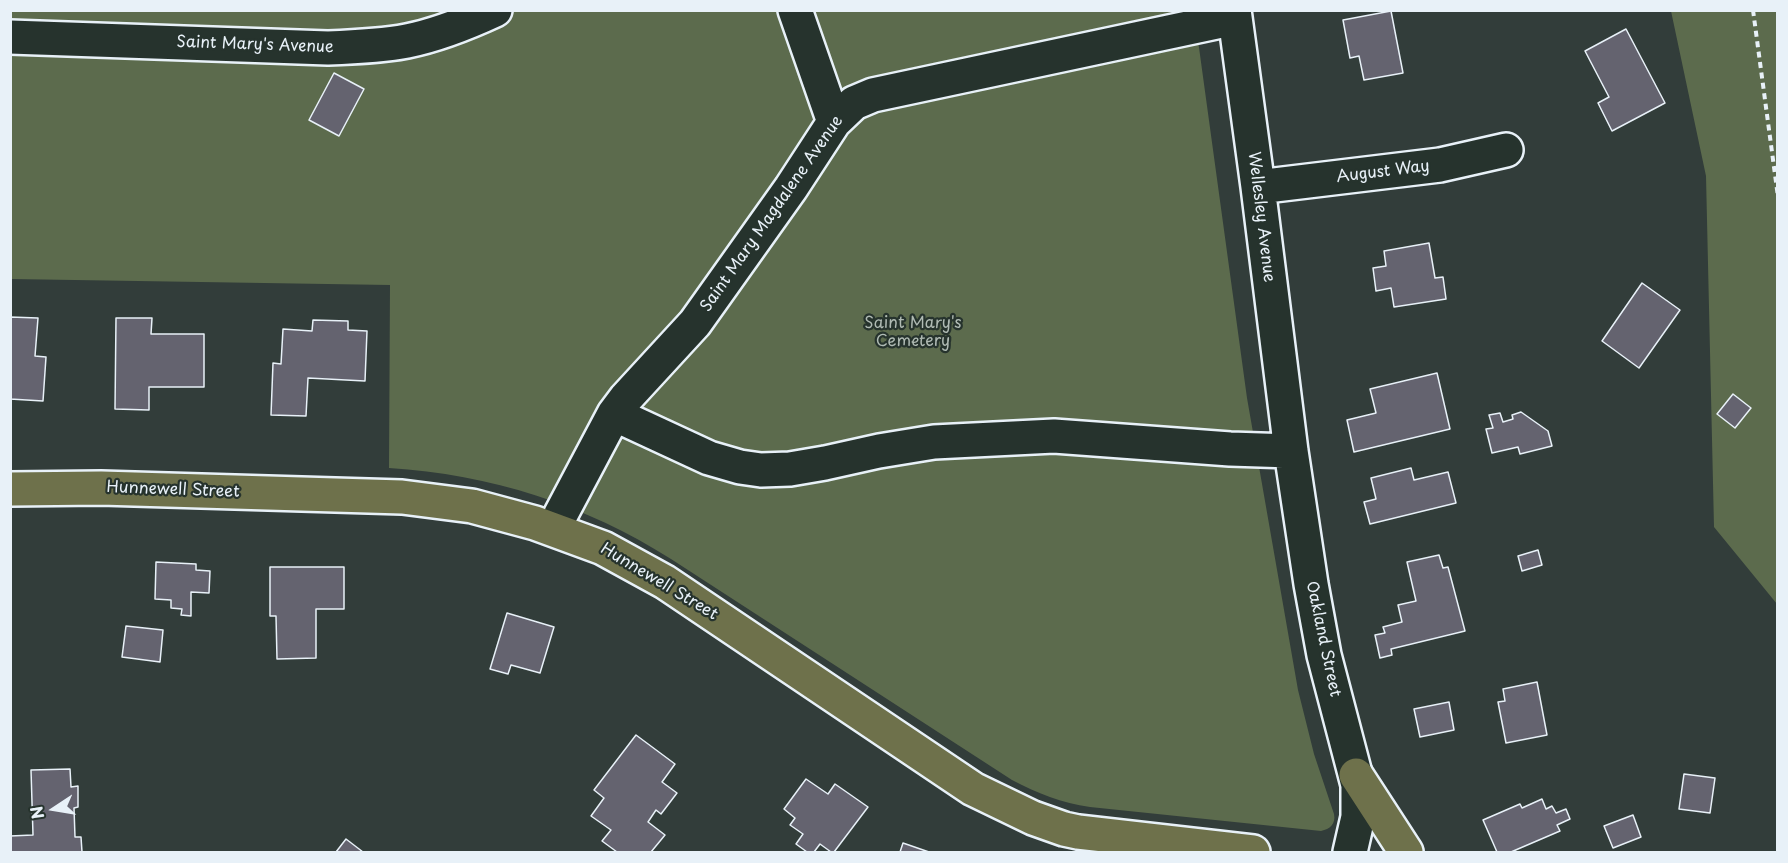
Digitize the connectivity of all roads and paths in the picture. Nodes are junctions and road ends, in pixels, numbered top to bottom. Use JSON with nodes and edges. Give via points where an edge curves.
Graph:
{"nodes":[{"id":1,"x":795,"y":10,"type":"edge"},
{"id":2,"x":1753,"y":10,"type":"edge"},
{"id":3,"x":488,"y":12,"type":"edge"},
{"id":4,"x":1234,"y":14,"type":"edge"},
{"id":5,"x":10,"y":37,"type":"edge"},
{"id":6,"x":834,"y":122,"type":"junction"},
{"id":7,"x":1506,"y":150,"type":"dead end"},
{"id":8,"x":1258,"y":188,"type":"junction"},
{"id":9,"x":1778,"y":197,"type":"edge"},
{"id":10,"x":614,"y":414,"type":"junction"},
{"id":11,"x":1289,"y":438,"type":"junction"},
{"id":12,"x":10,"y":489,"type":"edge"},
{"id":13,"x":555,"y":529,"type":"junction"},
{"id":14,"x":1356,"y":775,"type":"junction"},
{"id":15,"x":1253,"y":852,"type":"edge"},
{"id":16,"x":1350,"y":852,"type":"edge"},
{"id":17,"x":1406,"y":852,"type":"edge"}],
"edges":[{"from":1,"to":6,"type":"street"},
{"from":2,"to":9,"type":"path"},
{"from":3,"to":5,"type":"street","name":"Saint Mary's Avenue","via":[[408,41],[328,48]]},
{"from":4,"to":6,"type":"street","name":"Saint Mary Magdalene Avenue","via":[[873,94],[854,103]]},
{"from":4,"to":8,"type":"street","name":"Wellesley Avenue"},
{"from":6,"to":10,"type":"street","name":"Saint Mary Magdalene Avenue","via":[[694,323]]},
{"from":7,"to":8,"type":"street","name":"August Way","via":[[1440,165]]},
{"from":8,"to":11,"type":"street","name":"Wellesley Avenue"},
{"from":10,"to":11,"type":"street","via":[[709,458],[761,470],[825,464],[934,442],[1043,436],[1230,449]]},
{"from":10,"to":13,"type":"street","name":"Saint Mary Magdalene Avenue"},
{"from":11,"to":14,"type":"street","name":"Oakland Street","via":[[1324,655]]},
{"from":12,"to":13,"type":"main road","name":"Hunnewell Street","via":[[402,497],[472,506]]},
{"from":13,"to":15,"type":"main road","name":"Hunnewell Street","via":[[603,548],[671,586],[957,779],[1018,812],[1078,832]]},
{"from":14,"to":16,"type":"street","name":"Oakland Street","via":[[1359,808]]},
{"from":14,"to":17,"type":"main road"}]}
